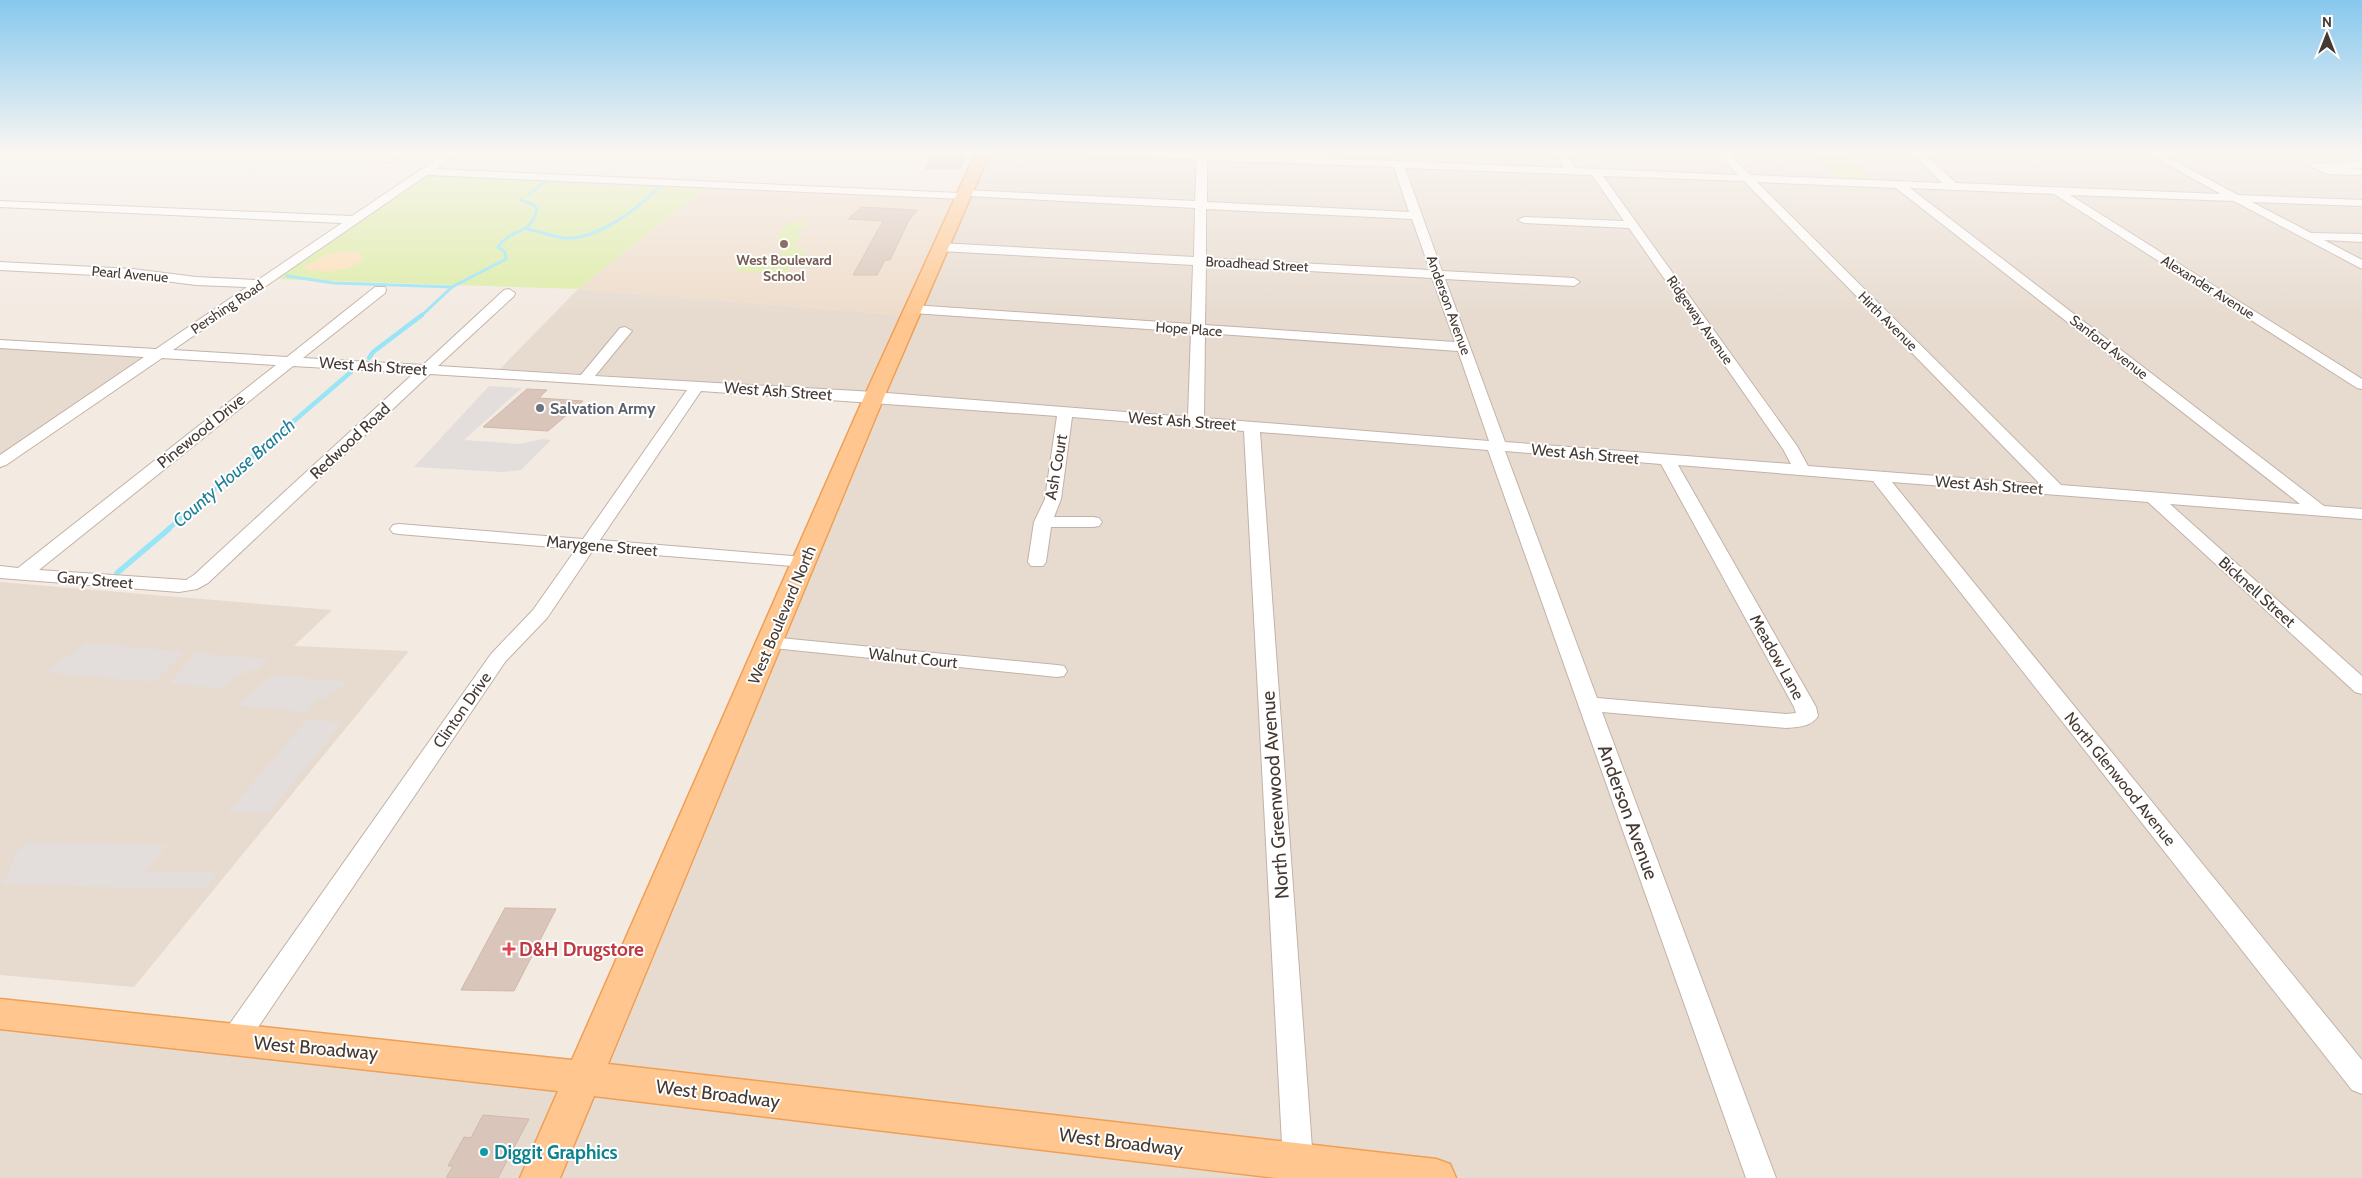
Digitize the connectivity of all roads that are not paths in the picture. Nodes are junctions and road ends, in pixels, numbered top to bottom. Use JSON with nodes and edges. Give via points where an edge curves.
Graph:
{"nodes":[{"id":1,"x":66,"y":207,"type":"edge"},
{"id":2,"x":373,"y":207,"type":"edge"},
{"id":3,"x":958,"y":207,"type":"edge"},
{"id":4,"x":1201,"y":207,"type":"edge"},
{"id":5,"x":1240,"y":207,"type":"edge"},
{"id":6,"x":1414,"y":207,"type":"edge"},
{"id":7,"x":1619,"y":207,"type":"edge"},
{"id":8,"x":1774,"y":207,"type":"edge"},
{"id":9,"x":1928,"y":207,"type":"edge"},
{"id":10,"x":2082,"y":207,"type":"edge"},
{"id":11,"x":2253,"y":207,"type":"edge"},
{"id":12,"x":1417,"y":216,"type":"junction"},
{"id":13,"x":354,"y":220,"type":"junction"},
{"id":14,"x":1524,"y":220,"type":"dead end"},
{"id":15,"x":1632,"y":225,"type":"junction"},
{"id":16,"x":2307,"y":236,"type":"junction"},
{"id":17,"x":2362,"y":238,"type":"edge"},
{"id":18,"x":940,"y":247,"type":"junction"},
{"id":19,"x":1200,"y":261,"type":"junction"},
{"id":20,"x":2362,"y":265,"type":"edge"},
{"id":21,"x":0,"y":266,"type":"edge"},
{"id":22,"x":1438,"y":274,"type":"junction"},
{"id":23,"x":1574,"y":282,"type":"dead end"},
{"id":24,"x":260,"y":284,"type":"junction"},
{"id":25,"x":380,"y":290,"type":"dead end"},
{"id":26,"x":508,"y":293,"type":"dead end"},
{"id":27,"x":913,"y":310,"type":"junction"},
{"id":28,"x":1197,"y":329,"type":"junction"},
{"id":29,"x":625,"y":332,"type":"dead end"},
{"id":30,"x":0,"y":344,"type":"edge"},
{"id":31,"x":1464,"y":347,"type":"junction"},
{"id":32,"x":157,"y":353,"type":"junction"},
{"id":33,"x":289,"y":360,"type":"junction"},
{"id":34,"x":427,"y":370,"type":"junction"},
{"id":35,"x":584,"y":380,"type":"junction"},
{"id":36,"x":2362,"y":385,"type":"edge"},
{"id":37,"x":697,"y":386,"type":"junction"},
{"id":38,"x":874,"y":397,"type":"junction"},
{"id":39,"x":1065,"y":412,"type":"junction"},
{"id":40,"x":1196,"y":422,"type":"junction"},
{"id":41,"x":1252,"y":426,"type":"junction"},
{"id":42,"x":1497,"y":447,"type":"junction"},
{"id":43,"x":1666,"y":460,"type":"junction"},
{"id":44,"x":0,"y":462,"type":"edge"},
{"id":45,"x":1802,"y":471,"type":"junction"},
{"id":46,"x":1878,"y":476,"type":"junction"},
{"id":47,"x":2056,"y":490,"type":"junction"},
{"id":48,"x":2152,"y":497,"type":"junction"},
{"id":49,"x":2320,"y":511,"type":"junction"},
{"id":50,"x":2362,"y":514,"type":"edge"},
{"id":51,"x":1043,"y":522,"type":"junction"},
{"id":52,"x":1094,"y":522,"type":"dead end"},
{"id":53,"x":399,"y":529,"type":"dead end"},
{"id":54,"x":587,"y":545,"type":"junction"},
{"id":55,"x":804,"y":562,"type":"junction"},
{"id":56,"x":1037,"y":562,"type":"dead end"},
{"id":57,"x":0,"y":572,"type":"edge"},
{"id":58,"x":22,"y":574,"type":"junction"},
{"id":59,"x":190,"y":585,"type":"joint"},
{"id":60,"x":770,"y":643,"type":"junction"},
{"id":61,"x":1057,"y":671,"type":"dead end"},
{"id":62,"x":2362,"y":687,"type":"edge"},
{"id":63,"x":1589,"y":704,"type":"junction"},
{"id":64,"x":0,"y":1014,"type":"edge"},
{"id":65,"x":234,"y":1040,"type":"junction"},
{"id":66,"x":582,"y":1078,"type":"junction"},
{"id":67,"x":2362,"y":1081,"type":"edge"},
{"id":68,"x":1314,"y":1169,"type":"edge"},
{"id":69,"x":540,"y":1178,"type":"edge"},
{"id":70,"x":1436,"y":1178,"type":"edge"},
{"id":71,"x":1761,"y":1178,"type":"edge"}],
"edges":[{"from":1,"to":13,"type":"street"},
{"from":2,"to":13,"type":"street","name":"Pershing Road"},
{"from":3,"to":18,"type":"main road","name":"West Boulevard North"},
{"from":4,"to":19,"type":"street"},
{"from":5,"to":12,"type":"street"},
{"from":6,"to":12,"type":"street","name":"Anderson Avenue"},
{"from":7,"to":15,"type":"street","name":"Ridgeway Avenue"},
{"from":8,"to":47,"type":"street","name":"Hirth Avenue"},
{"from":9,"to":49,"type":"street","name":"Sanford Avenue"},
{"from":10,"to":36,"type":"street","name":"Alexander Avenue"},
{"from":11,"to":16,"type":"street"},
{"from":12,"to":22,"type":"street","name":"Anderson Avenue"},
{"from":13,"to":24,"type":"street","name":"Pershing Road"},
{"from":14,"to":15,"type":"street"},
{"from":15,"to":45,"type":"street","name":"Ridgeway Avenue","via":[[1791,449]]},
{"from":16,"to":17,"type":"street"},
{"from":16,"to":20,"type":"street"},
{"from":18,"to":19,"type":"street","name":"Broadhead Street"},
{"from":18,"to":27,"type":"main road","name":"West Boulevard North"},
{"from":19,"to":22,"type":"street","name":"Broadhead Street"},
{"from":19,"to":28,"type":"street"},
{"from":21,"to":24,"type":"street","name":"Pearl Avenue"},
{"from":22,"to":23,"type":"street","name":"Broadhead Street"},
{"from":22,"to":31,"type":"street","name":"Anderson Avenue"},
{"from":24,"to":32,"type":"street","name":"Pershing Road"},
{"from":25,"to":33,"type":"street","name":"Pinewood Drive"},
{"from":26,"to":34,"type":"street","name":"Redwood Road"},
{"from":27,"to":28,"type":"street","name":"Hope Place"},
{"from":27,"to":38,"type":"main road","name":"West Boulevard North"},
{"from":28,"to":31,"type":"street","name":"Hope Place"},
{"from":28,"to":40,"type":"street"},
{"from":29,"to":35,"type":"street"},
{"from":30,"to":32,"type":"street","name":"West Ash Street"},
{"from":31,"to":42,"type":"street","name":"Anderson Avenue"},
{"from":32,"to":33,"type":"street","name":"West Ash Street"},
{"from":32,"to":44,"type":"street","name":"Pershing Road"},
{"from":33,"to":34,"type":"street","name":"West Ash Street"},
{"from":33,"to":58,"type":"street","name":"Pinewood Drive"},
{"from":34,"to":35,"type":"street","name":"West Ash Street"},
{"from":34,"to":59,"type":"street","name":"Redwood Road","via":[[201,579]]},
{"from":35,"to":37,"type":"street","name":"West Ash Street"},
{"from":37,"to":38,"type":"street","name":"West Ash Street"},
{"from":37,"to":54,"type":"street","name":"Clinton Drive"},
{"from":38,"to":39,"type":"street","name":"West Ash Street"},
{"from":38,"to":55,"type":"main road","name":"West Boulevard North"},
{"from":39,"to":40,"type":"street","name":"West Ash Street"},
{"from":39,"to":51,"type":"street","name":"Ash Court","via":[[1053,499]]},
{"from":40,"to":41,"type":"street","name":"West Ash Street"},
{"from":41,"to":42,"type":"street","name":"West Ash Street"},
{"from":41,"to":68,"type":"street","name":"North Greenwood Avenue"},
{"from":42,"to":43,"type":"street","name":"West Ash Street"},
{"from":42,"to":63,"type":"street","name":"Anderson Avenue"},
{"from":43,"to":45,"type":"street","name":"West Ash Street"},
{"from":43,"to":63,"type":"street","name":"Meadow Lane","via":[[1807,716],[1786,721]]},
{"from":45,"to":46,"type":"street","name":"West Ash Street"},
{"from":46,"to":47,"type":"street","name":"West Ash Street"},
{"from":46,"to":67,"type":"street","name":"North Glenwood Avenue"},
{"from":47,"to":48,"type":"street","name":"West Ash Street"},
{"from":48,"to":49,"type":"street","name":"West Ash Street"},
{"from":48,"to":62,"type":"street","name":"Bicknell Street"},
{"from":49,"to":50,"type":"street","name":"West Ash Street"},
{"from":51,"to":52,"type":"street","name":"Ash Court"},
{"from":51,"to":56,"type":"street","name":"Ash Court"},
{"from":53,"to":54,"type":"street","name":"Marygene Street"},
{"from":54,"to":55,"type":"street","name":"Marygene Street"},
{"from":54,"to":65,"type":"street","name":"Clinton Drive","via":[[540,614],[498,658]]},
{"from":55,"to":60,"type":"main road","name":"West Boulevard North"},
{"from":57,"to":58,"type":"street","name":"Gary Street"},
{"from":58,"to":59,"type":"street","name":"Gary Street"},
{"from":60,"to":61,"type":"street","name":"Walnut Court"},
{"from":60,"to":66,"type":"main road","name":"West Boulevard North"},
{"from":63,"to":71,"type":"street","name":"Anderson Avenue"},
{"from":64,"to":65,"type":"main road","name":"West Broadway"},
{"from":65,"to":66,"type":"main road","name":"West Broadway"},
{"from":66,"to":68,"type":"main road","name":"West Broadway"},
{"from":66,"to":69,"type":"main road","name":"West Boulevard North"},
{"from":68,"to":70,"type":"main road","name":"West Broadway"}]}
